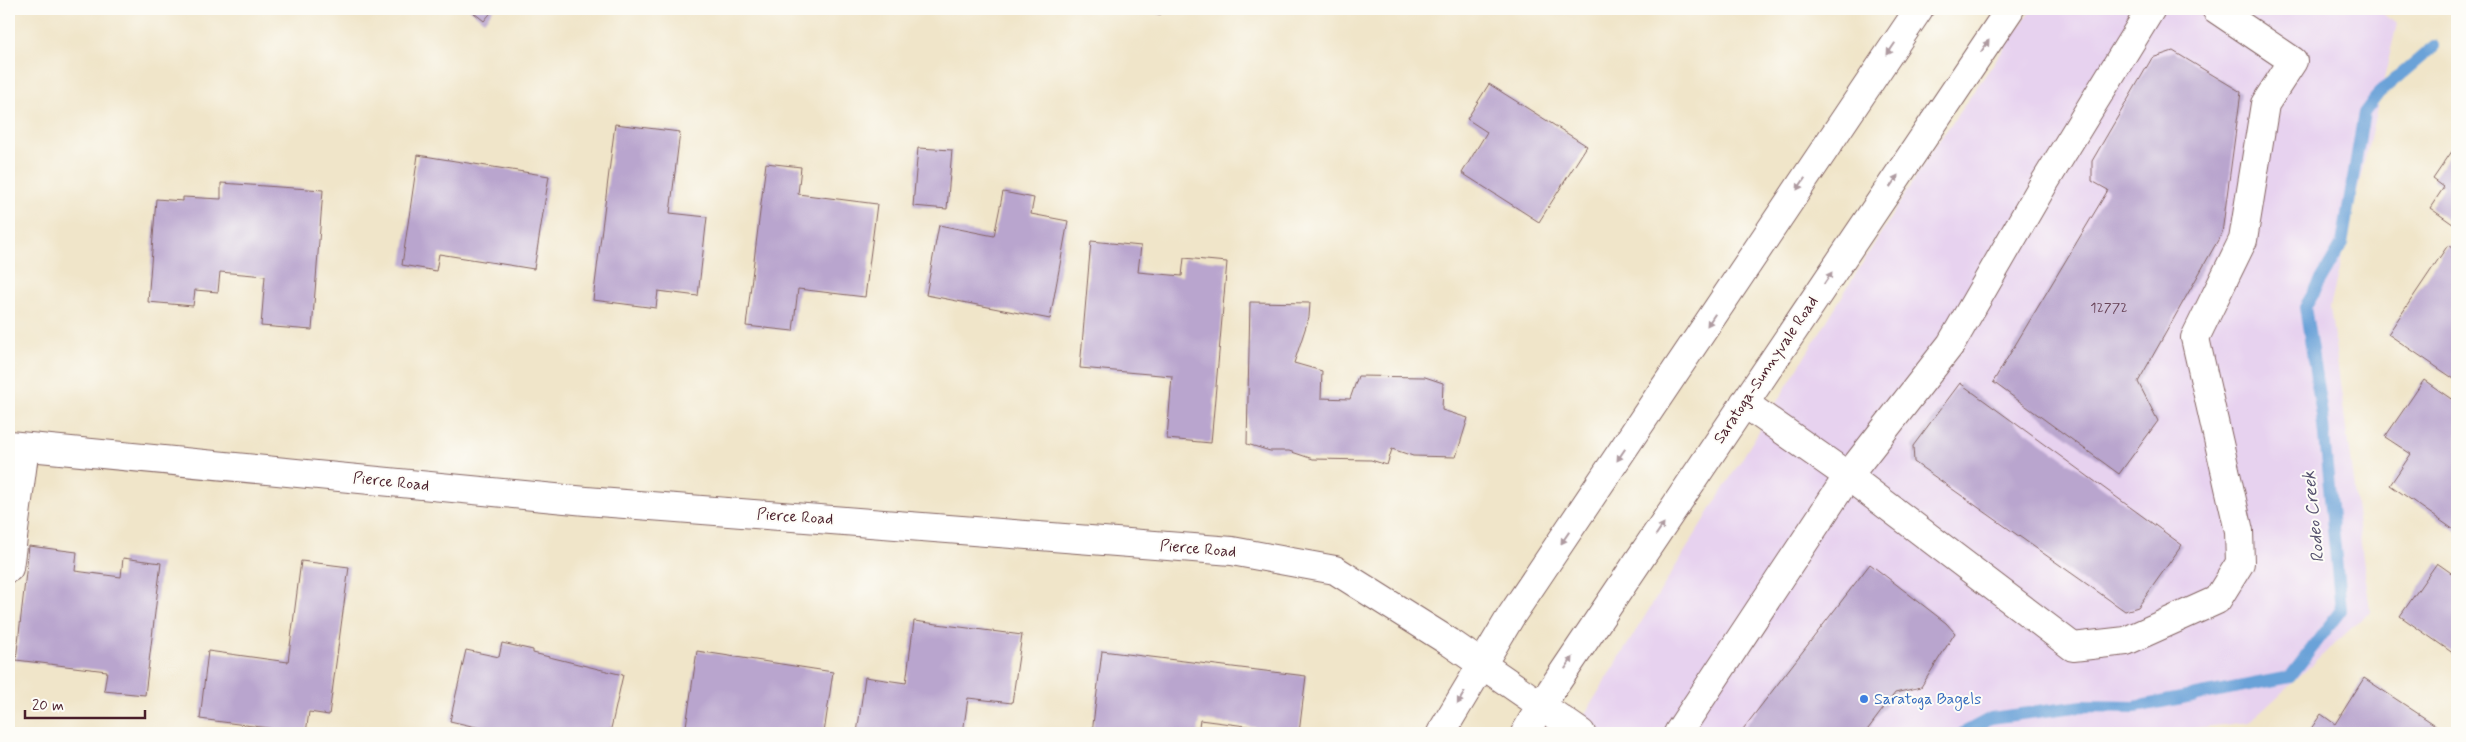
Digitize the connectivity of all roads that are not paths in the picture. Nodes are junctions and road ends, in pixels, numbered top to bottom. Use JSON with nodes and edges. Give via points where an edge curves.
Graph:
{"nodes":[{"id":1,"x":1918,"y":9,"type":"edge"},
{"id":2,"x":2010,"y":9,"type":"edge"},
{"id":3,"x":2151,"y":9,"type":"edge"},
{"id":4,"x":2216,"y":9,"type":"edge"},
{"id":5,"x":1744,"y":404,"type":"junction"},
{"id":6,"x":17,"y":446,"type":"edge"},
{"id":7,"x":1848,"y":476,"type":"junction"},
{"id":8,"x":9,"y":568,"type":"edge"},
{"id":9,"x":1482,"y":664,"type":"junction"},
{"id":10,"x":1542,"y":704,"type":"junction"},
{"id":11,"x":1441,"y":733,"type":"edge"},
{"id":12,"x":1525,"y":733,"type":"edge"},
{"id":13,"x":1581,"y":733,"type":"edge"},
{"id":14,"x":1678,"y":733,"type":"edge"}],
"edges":[{"from":1,"to":9,"type":"main road","one_way":true},
{"from":5,"to":2,"type":"main road","name":"Saratoga-Sunnyvale Road","one_way":true},
{"from":3,"to":7,"type":"main road","via":[[2048,176],[1951,344]]},
{"from":4,"to":7,"type":"main road","via":[[2293,61],[2265,104],[2243,240],[2195,338],[2239,531],[2240,563],[2217,600],[2126,641],[2073,647]]},
{"from":5,"to":7,"type":"main road"},
{"from":10,"to":5,"type":"main road","name":"Saratoga-Sunnyvale Road","one_way":true},
{"from":6,"to":8,"type":"main road"},
{"from":6,"to":9,"type":"main road","name":"Pierce Road","via":[[586,501],[1232,551],[1335,570]]},
{"from":7,"to":14,"type":"main road"},
{"from":9,"to":10,"type":"main road","name":"Pierce Road"},
{"from":9,"to":11,"type":"main road","one_way":true},
{"from":10,"to":12,"type":"main road","name":"Saratoga-Sunnyvale Road"},
{"from":10,"to":13,"type":"main road","name":"Pierce Road"}]}
